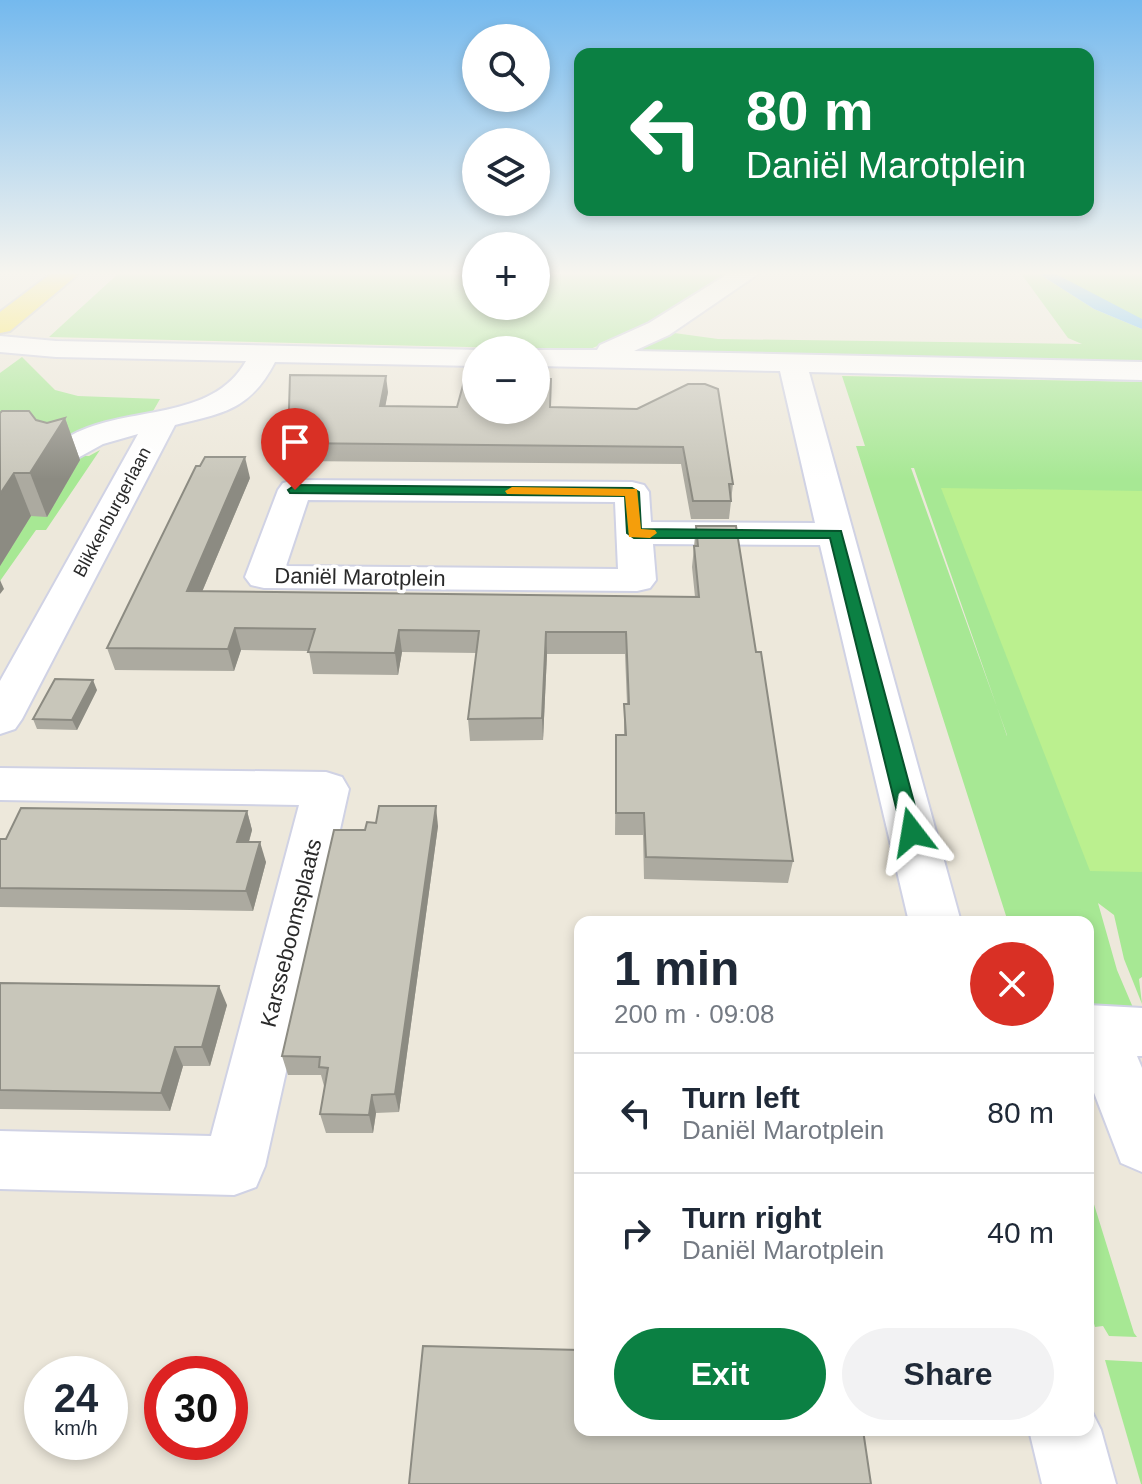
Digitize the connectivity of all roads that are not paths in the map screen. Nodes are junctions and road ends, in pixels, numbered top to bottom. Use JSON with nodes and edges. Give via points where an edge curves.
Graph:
{"nodes":[{"id":1,"x":632,"y":341,"type":"edge"},
{"id":2,"x":0,"y":344,"type":"edge"},
{"id":3,"x":265,"y":353,"type":"junction"},
{"id":4,"x":462,"y":357,"type":"edge"},
{"id":5,"x":550,"y":357,"type":"edge"},
{"id":6,"x":611,"y":359,"type":"junction"},
{"id":7,"x":792,"y":363,"type":"junction"},
{"id":8,"x":1142,"y":371,"type":"edge"},
{"id":9,"x":163,"y":418,"type":"junction"},
{"id":10,"x":63,"y":453,"type":"dead end"},
{"id":11,"x":634,"y":533,"type":"junction"},
{"id":12,"x":836,"y":534,"type":"junction"},
{"id":13,"x":0,"y":719,"type":"edge"},
{"id":14,"x":0,"y":784,"type":"edge"},
{"id":15,"x":933,"y":916,"type":"edge"},
{"id":16,"x":1110,"y":1030,"type":"edge"},
{"id":17,"x":1142,"y":1143,"type":"edge"},
{"id":18,"x":0,"y":1160,"type":"edge"},
{"id":19,"x":1067,"y":1436,"type":"edge"},
{"id":20,"x":1079,"y":1484,"type":"edge"}],
"edges":[{"from":1,"to":6,"type":"street","via":[[610,351]]},
{"from":2,"to":3,"type":"street"},
{"from":3,"to":4,"type":"street"},
{"from":3,"to":9,"type":"street","via":[[243,391],[231,400]]},
{"from":5,"to":6,"type":"street"},
{"from":6,"to":7,"type":"street"},
{"from":7,"to":8,"type":"street"},
{"from":7,"to":12,"type":"street"},
{"from":9,"to":10,"type":"street","via":[[92,437]]},
{"from":9,"to":13,"type":"street","name":"Blikkenburgerlaan"},
{"from":11,"to":11,"type":"street","name":"Daniël Marotplein","via":[[637,580],[264,577],[295,490],[632,492]]},
{"from":11,"to":12,"type":"street"},
{"from":12,"to":15,"type":"street"},
{"from":14,"to":18,"type":"street","name":"Karsseboomsplaats","via":[[326,789],[234,1166]]},
{"from":16,"to":17,"type":"street"},
{"from":19,"to":20,"type":"street"}]}
